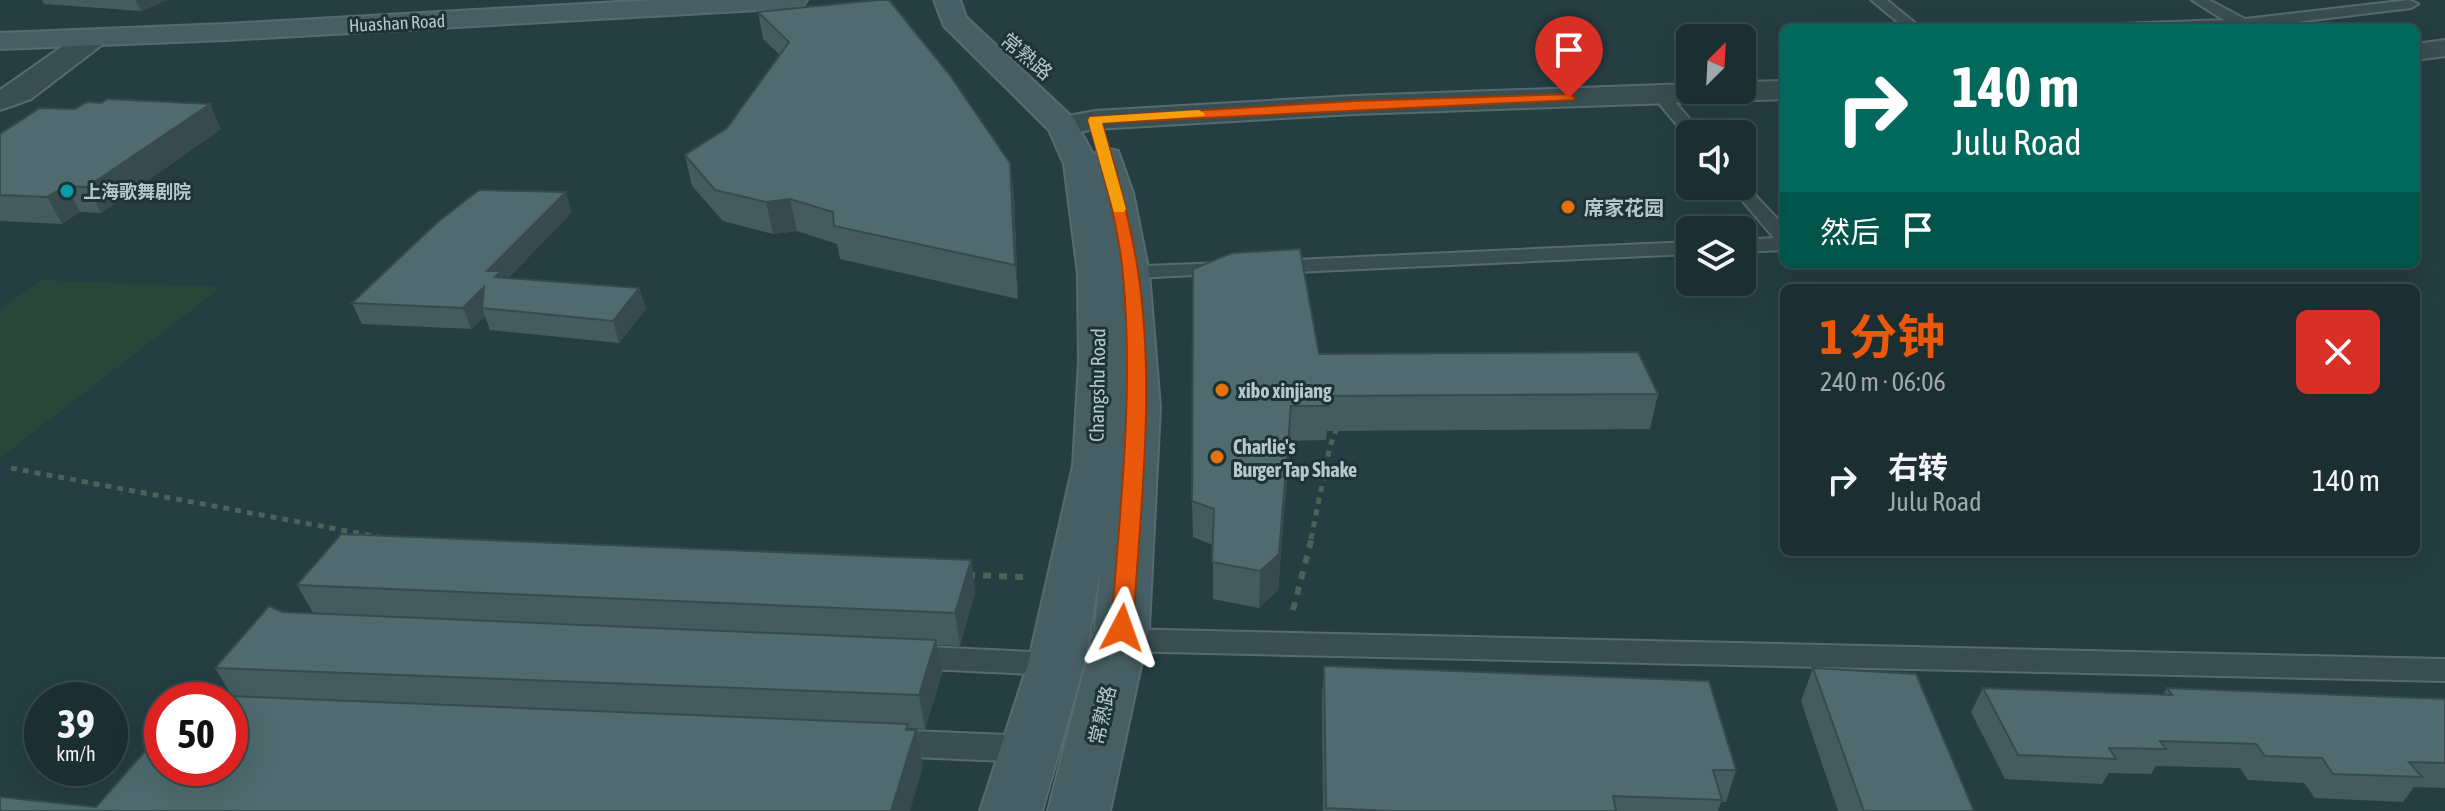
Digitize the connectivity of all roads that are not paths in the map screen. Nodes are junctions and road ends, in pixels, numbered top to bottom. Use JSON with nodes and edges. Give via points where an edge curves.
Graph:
{"nodes":[{"id":1,"x":794,"y":0,"type":"edge"},
{"id":2,"x":928,"y":0,"type":"edge"},
{"id":3,"x":947,"y":0,"type":"edge"},
{"id":4,"x":1878,"y":0,"type":"edge"},
{"id":5,"x":2199,"y":0,"type":"edge"},
{"id":6,"x":2411,"y":4,"type":"dead end"},
{"id":7,"x":982,"y":10,"type":"dead end"},
{"id":8,"x":1909,"y":24,"type":"edge"},
{"id":9,"x":2243,"y":24,"type":"edge"},
{"id":10,"x":2262,"y":24,"type":"edge"},
{"id":11,"x":93,"y":38,"type":"junction"},
{"id":12,"x":0,"y":41,"type":"edge"},
{"id":13,"x":2445,"y":48,"type":"edge"},
{"id":14,"x":2420,"y":51,"type":"edge"},
{"id":15,"x":1035,"y":61,"type":"dead end"},
{"id":16,"x":1063,"y":87,"type":"dead end"},
{"id":17,"x":1780,"y":90,"type":"edge"},
{"id":18,"x":1660,"y":95,"type":"junction"},
{"id":19,"x":0,"y":101,"type":"edge"},
{"id":20,"x":1682,"y":120,"type":"edge"},
{"id":21,"x":1079,"y":123,"type":"junction"},
{"id":22,"x":1084,"y":182,"type":"junction"},
{"id":23,"x":1750,"y":200,"type":"edge"},
{"id":24,"x":1780,"y":236,"type":"edge"},
{"id":25,"x":1780,"y":241,"type":"edge"},
{"id":26,"x":1756,"y":244,"type":"edge"},
{"id":27,"x":1676,"y":249,"type":"edge"},
{"id":28,"x":1114,"y":274,"type":"junction"},
{"id":29,"x":1119,"y":640,"type":"junction"},
{"id":30,"x":883,"y":656,"type":"edge"},
{"id":31,"x":1056,"y":664,"type":"junction"},
{"id":32,"x":2445,"y":670,"type":"edge"},
{"id":33,"x":858,"y":742,"type":"edge"},
{"id":34,"x":1030,"y":749,"type":"junction"},
{"id":35,"x":1011,"y":811,"type":"edge"},
{"id":36,"x":1079,"y":811,"type":"edge"}],
"edges":[{"from":1,"to":11,"type":"main road","name":"Huashan Road"},
{"from":2,"to":22,"type":"main road","name":"常熟路","via":[[937,25],[1037,128],[1065,177]]},
{"from":3,"to":21,"type":"main road","name":"Changshu Road","via":[[954,20]]},
{"from":4,"to":8,"type":"lane"},
{"from":5,"to":9,"type":"lane"},
{"from":6,"to":10,"type":"lane"},
{"from":7,"to":15,"type":"main road","name":"常熟路","via":[[1003,38]]},
{"from":11,"to":12,"type":"main road","name":"Huashan Road"},
{"from":11,"to":19,"type":"street","via":[[20,93]]},
{"from":13,"to":14,"type":"street"},
{"from":16,"to":21,"type":"main road","name":"常熟路"},
{"from":17,"to":18,"type":"street"},
{"from":18,"to":20,"type":"lane"},
{"from":18,"to":21,"type":"street","via":[[1354,105]]},
{"from":21,"to":22,"type":"main road","name":"Changshu Road"},
{"from":21,"to":28,"type":"main road","name":"常熟路","via":[[1116,193]]},
{"from":22,"to":28,"type":"main road","name":"Changshu Road"},
{"from":23,"to":24,"type":"lane"},
{"from":25,"to":26,"type":"lane"},
{"from":27,"to":28,"type":"lane"},
{"from":28,"to":29,"type":"main road","name":"常熟路","via":[[1138,407]]},
{"from":28,"to":31,"type":"main road","name":"Changshu Road","via":[[1100,362],[1096,466]]},
{"from":29,"to":32,"type":"lane"},
{"from":29,"to":36,"type":"main road","name":"常熟路"},
{"from":30,"to":31,"type":"lane"},
{"from":31,"to":34,"type":"main road","name":"Changshu Road"},
{"from":33,"to":34,"type":"lane"},
{"from":34,"to":35,"type":"main road","name":"Changshu Road"}]}
